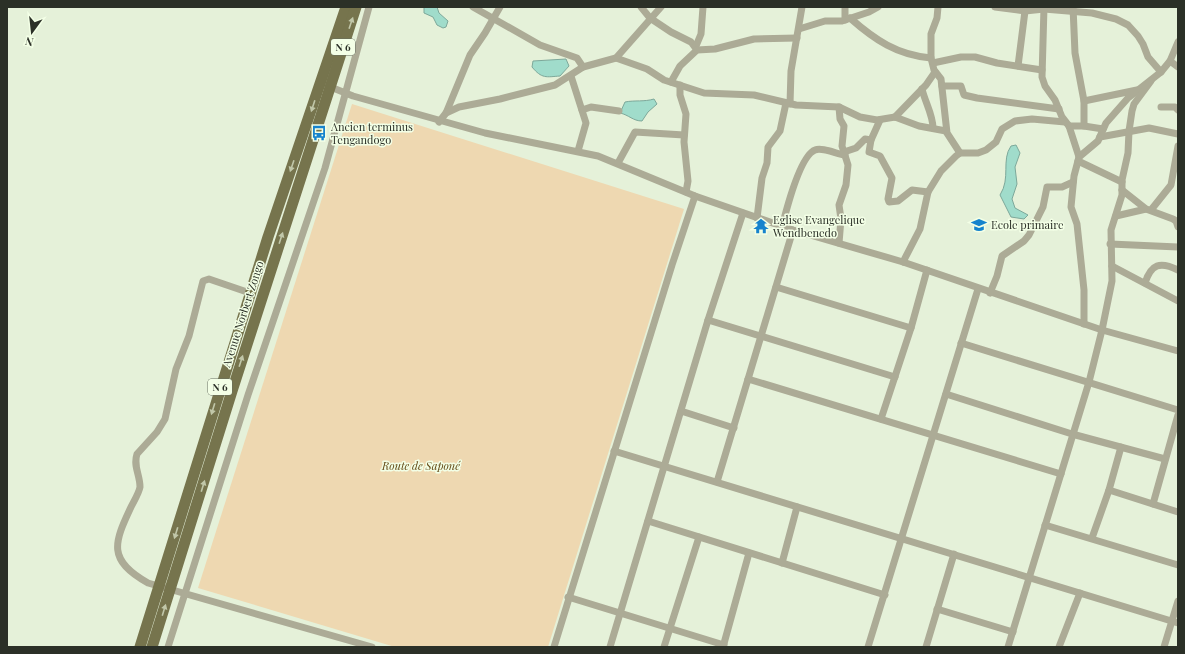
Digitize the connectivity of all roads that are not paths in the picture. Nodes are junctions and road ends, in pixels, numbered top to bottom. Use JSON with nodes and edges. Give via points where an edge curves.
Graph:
{"nodes":[{"id":1,"x":346,"y":7,"type":"edge"},
{"id":2,"x":356,"y":7,"type":"edge"},
{"id":3,"x":369,"y":7,"type":"edge"},
{"id":4,"x":472,"y":7,"type":"edge"},
{"id":5,"x":500,"y":7,"type":"edge"},
{"id":6,"x":641,"y":7,"type":"edge"},
{"id":7,"x":661,"y":7,"type":"edge"},
{"id":8,"x":703,"y":7,"type":"edge"},
{"id":9,"x":802,"y":7,"type":"edge"},
{"id":10,"x":845,"y":7,"type":"edge"},
{"id":11,"x":878,"y":7,"type":"edge"},
{"id":12,"x":938,"y":7,"type":"edge"},
{"id":13,"x":995,"y":7,"type":"edge"},
{"id":14,"x":1044,"y":8,"type":"edge"},
{"id":15,"x":1073,"y":10,"type":"edge"},
{"id":16,"x":1025,"y":11,"type":"junction"},
{"id":17,"x":494,"y":18,"type":"junction"},
{"id":18,"x":650,"y":18,"type":"junction"},
{"id":19,"x":848,"y":19,"type":"junction"},
{"id":20,"x":799,"y":29,"type":"junction"},
{"id":21,"x":797,"y":38,"type":"junction"},
{"id":22,"x":1178,"y":42,"type":"edge"},
{"id":23,"x":696,"y":48,"type":"junction"},
{"id":24,"x":616,"y":58,"type":"junction"},
{"id":25,"x":1173,"y":59,"type":"edge"},
{"id":26,"x":932,"y":60,"type":"junction"},
{"id":27,"x":1018,"y":66,"type":"junction"},
{"id":28,"x":584,"y":67,"type":"junction"},
{"id":29,"x":1178,"y":67,"type":"edge"},
{"id":30,"x":1042,"y":70,"type":"junction"},
{"id":31,"x":935,"y":72,"type":"junction"},
{"id":32,"x":1161,"y":72,"type":"junction"},
{"id":33,"x":571,"y":76,"type":"junction"},
{"id":34,"x":1151,"y":81,"type":"junction"},
{"id":35,"x":671,"y":82,"type":"junction"},
{"id":36,"x":325,"y":85,"type":"junction"},
{"id":37,"x":680,"y":85,"type":"junction"},
{"id":38,"x":942,"y":86,"type":"junction"},
{"id":39,"x":922,"y":89,"type":"junction"},
{"id":40,"x":1138,"y":90,"type":"junction"},
{"id":41,"x":344,"y":94,"type":"junction"},
{"id":42,"x":1084,"y":100,"type":"junction"},
{"id":43,"x":788,"y":103,"type":"junction"},
{"id":44,"x":839,"y":107,"type":"junction"},
{"id":45,"x":1161,"y":107,"type":"dead end"},
{"id":46,"x":1059,"y":109,"type":"junction"},
{"id":47,"x":582,"y":110,"type":"junction"},
{"id":48,"x":1178,"y":110,"type":"edge"},
{"id":49,"x":619,"y":111,"type":"dead end"},
{"id":50,"x":446,"y":113,"type":"junction"},
{"id":51,"x":895,"y":117,"type":"junction"},
{"id":52,"x":880,"y":120,"type":"junction"},
{"id":53,"x":439,"y":122,"type":"junction"},
{"id":54,"x":1067,"y":124,"type":"junction"},
{"id":55,"x":1084,"y":126,"type":"junction"},
{"id":56,"x":933,"y":128,"type":"junction"},
{"id":57,"x":946,"y":131,"type":"junction"},
{"id":58,"x":1129,"y":131,"type":"junction"},
{"id":59,"x":1101,"y":133,"type":"junction"},
{"id":60,"x":1178,"y":134,"type":"edge"},
{"id":61,"x":684,"y":135,"type":"junction"},
{"id":62,"x":871,"y":140,"type":"junction"},
{"id":63,"x":1178,"y":146,"type":"edge"},
{"id":64,"x":578,"y":151,"type":"junction"},
{"id":65,"x":960,"y":153,"type":"junction"},
{"id":66,"x":845,"y":154,"type":"junction"},
{"id":67,"x":1078,"y":159,"type":"junction"},
{"id":68,"x":618,"y":163,"type":"junction"},
{"id":69,"x":1073,"y":182,"type":"junction"},
{"id":70,"x":1122,"y":182,"type":"junction"},
{"id":71,"x":1178,"y":185,"type":"edge"},
{"id":72,"x":1169,"y":188,"type":"junction"},
{"id":73,"x":1122,"y":190,"type":"junction"},
{"id":74,"x":686,"y":192,"type":"junction"},
{"id":75,"x":928,"y":192,"type":"junction"},
{"id":76,"x":695,"y":196,"type":"junction"},
{"id":77,"x":1148,"y":210,"type":"junction"},
{"id":78,"x":743,"y":213,"type":"junction"},
{"id":79,"x":1116,"y":216,"type":"junction"},
{"id":80,"x":757,"y":218,"type":"junction"},
{"id":81,"x":1177,"y":223,"type":"edge"},
{"id":82,"x":782,"y":226,"type":"junction"},
{"id":83,"x":793,"y":230,"type":"junction"},
{"id":84,"x":839,"y":243,"type":"junction"},
{"id":85,"x":1110,"y":244,"type":"junction"},
{"id":86,"x":1178,"y":247,"type":"edge"},
{"id":87,"x":903,"y":262,"type":"junction"},
{"id":88,"x":1112,"y":266,"type":"junction"},
{"id":89,"x":926,"y":270,"type":"junction"},
{"id":90,"x":1178,"y":270,"type":"edge"},
{"id":91,"x":1145,"y":284,"type":"junction"},
{"id":92,"x":776,"y":287,"type":"junction"},
{"id":93,"x":978,"y":288,"type":"junction"},
{"id":94,"x":990,"y":292,"type":"junction"},
{"id":95,"x":250,"y":293,"type":"junction"},
{"id":96,"x":1178,"y":301,"type":"edge"},
{"id":97,"x":708,"y":320,"type":"junction"},
{"id":98,"x":1084,"y":324,"type":"junction"},
{"id":99,"x":911,"y":328,"type":"junction"},
{"id":100,"x":1102,"y":330,"type":"junction"},
{"id":101,"x":761,"y":336,"type":"junction"},
{"id":102,"x":961,"y":343,"type":"junction"},
{"id":103,"x":1178,"y":351,"type":"edge"},
{"id":104,"x":895,"y":377,"type":"junction"},
{"id":105,"x":748,"y":378,"type":"junction"},
{"id":106,"x":1089,"y":382,"type":"junction"},
{"id":107,"x":946,"y":394,"type":"junction"},
{"id":108,"x":1178,"y":410,"type":"edge"},
{"id":109,"x":681,"y":412,"type":"junction"},
{"id":110,"x":1178,"y":414,"type":"edge"},
{"id":111,"x":882,"y":419,"type":"junction"},
{"id":112,"x":734,"y":428,"type":"junction"},
{"id":113,"x":1072,"y":434,"type":"junction"},
{"id":114,"x":933,"y":435,"type":"junction"},
{"id":115,"x":1121,"y":447,"type":"junction"},
{"id":116,"x":614,"y":451,"type":"junction"},
{"id":117,"x":1165,"y":460,"type":"junction"},
{"id":118,"x":665,"y":466,"type":"junction"},
{"id":119,"x":1061,"y":474,"type":"junction"},
{"id":120,"x":717,"y":482,"type":"junction"},
{"id":121,"x":1109,"y":490,"type":"junction"},
{"id":122,"x":1153,"y":504,"type":"junction"},
{"id":123,"x":798,"y":506,"type":"junction"},
{"id":124,"x":1178,"y":512,"type":"edge"},
{"id":125,"x":648,"y":521,"type":"junction"},
{"id":126,"x":1045,"y":525,"type":"junction"},
{"id":127,"x":699,"y":537,"type":"junction"},
{"id":128,"x":902,"y":538,"type":"junction"},
{"id":129,"x":1092,"y":538,"type":"junction"},
{"id":130,"x":749,"y":553,"type":"junction"},
{"id":131,"x":954,"y":554,"type":"junction"},
{"id":132,"x":782,"y":563,"type":"junction"},
{"id":133,"x":1178,"y":565,"type":"edge"},
{"id":134,"x":1029,"y":578,"type":"junction"},
{"id":135,"x":159,"y":586,"type":"junction"},
{"id":136,"x":170,"y":589,"type":"junction"},
{"id":137,"x":1080,"y":593,"type":"junction"},
{"id":138,"x":185,"y":594,"type":"junction"},
{"id":139,"x":885,"y":595,"type":"junction"},
{"id":140,"x":568,"y":597,"type":"junction"},
{"id":141,"x":1178,"y":601,"type":"edge"},
{"id":142,"x":937,"y":609,"type":"junction"},
{"id":143,"x":620,"y":612,"type":"junction"},
{"id":144,"x":1175,"y":622,"type":"edge"},
{"id":145,"x":670,"y":627,"type":"junction"},
{"id":146,"x":1013,"y":632,"type":"junction"},
{"id":147,"x":352,"y":644,"type":"edge"},
{"id":148,"x":724,"y":646,"type":"edge"},
{"id":149,"x":140,"y":647,"type":"edge"},
{"id":150,"x":152,"y":647,"type":"edge"},
{"id":151,"x":168,"y":647,"type":"edge"},
{"id":152,"x":372,"y":647,"type":"edge"},
{"id":153,"x":554,"y":647,"type":"edge"},
{"id":154,"x":610,"y":647,"type":"edge"},
{"id":155,"x":664,"y":647,"type":"edge"},
{"id":156,"x":868,"y":647,"type":"edge"},
{"id":157,"x":926,"y":647,"type":"edge"},
{"id":158,"x":1008,"y":647,"type":"edge"},
{"id":159,"x":1060,"y":647,"type":"edge"},
{"id":160,"x":1164,"y":647,"type":"edge"}],
"edges":[{"from":1,"to":36,"type":"main road","name":"Avenue Norbert Zongo","number":"N 6"},
{"from":36,"to":2,"type":"main road","name":"Avenue Norbert Zongo","number":"N 6","one_way":true},
{"from":3,"to":41,"type":"street"},
{"from":4,"to":17,"type":"street"},
{"from":5,"to":17,"type":"street"},
{"from":6,"to":18,"type":"street"},
{"from":7,"to":18,"type":"street"},
{"from":8,"to":23,"type":"street","via":[[701,34]]},
{"from":9,"to":20,"type":"street"},
{"from":10,"to":19,"type":"street"},
{"from":11,"to":19,"type":"street"},
{"from":12,"to":26,"type":"street","via":[[931,34]]},
{"from":13,"to":16,"type":"street"},
{"from":14,"to":15,"type":"street"},
{"from":14,"to":16,"type":"street"},
{"from":14,"to":30,"type":"street"},
{"from":15,"to":32,"type":"street","via":[[1124,22],[1141,40],[1148,57]]},
{"from":15,"to":42,"type":"street","via":[[1075,54]]},
{"from":16,"to":27,"type":"street"},
{"from":17,"to":28,"type":"street","via":[[540,45],[576,58]]},
{"from":17,"to":50,"type":"street","via":[[470,55]]},
{"from":18,"to":23,"type":"street","via":[[690,41]]},
{"from":18,"to":24,"type":"street"},
{"from":19,"to":20,"type":"street","via":[[840,22],[825,21]]},
{"from":19,"to":26,"type":"street","via":[[874,38],[904,54]]},
{"from":20,"to":21,"type":"street"},
{"from":21,"to":23,"type":"street","via":[[754,40],[715,49]]},
{"from":21,"to":43,"type":"street"},
{"from":22,"to":25,"type":"street"},
{"from":23,"to":35,"type":"street","via":[[678,68]]},
{"from":24,"to":28,"type":"street"},
{"from":24,"to":35,"type":"street","via":[[647,69]]},
{"from":25,"to":29,"type":"street"},
{"from":25,"to":32,"type":"street"},
{"from":26,"to":27,"type":"street","via":[[975,57]]},
{"from":26,"to":31,"type":"street"},
{"from":27,"to":30,"type":"street"},
{"from":28,"to":33,"type":"street"},
{"from":30,"to":46,"type":"street","via":[[1045,86]]},
{"from":31,"to":38,"type":"street","via":[[940,77]]},
{"from":31,"to":39,"type":"street"},
{"from":32,"to":34,"type":"street"},
{"from":33,"to":47,"type":"street"},
{"from":33,"to":50,"type":"street","via":[[555,85],[459,107]]},
{"from":34,"to":40,"type":"street"},
{"from":34,"to":58,"type":"street","via":[[1133,107]]},
{"from":35,"to":37,"type":"street"},
{"from":36,"to":41,"type":"street"},
{"from":36,"to":95,"type":"main road","name":"Avenue Norbert Zongo","number":"N 6","one_way":true},
{"from":136,"to":36,"type":"main road","name":"Avenue Norbert Zongo","number":"N 6","one_way":true,"via":[[316,131]]},
{"from":37,"to":43,"type":"street","via":[[706,93],[754,95]]},
{"from":37,"to":61,"type":"street","via":[[680,95],[686,114]]},
{"from":38,"to":46,"type":"street","via":[[961,86],[964,95],[977,98]]},
{"from":38,"to":57,"type":"street"},
{"from":39,"to":51,"type":"street"},
{"from":39,"to":56,"type":"street"},
{"from":40,"to":42,"type":"street"},
{"from":40,"to":59,"type":"street","via":[[1116,111]]},
{"from":41,"to":53,"type":"street"},
{"from":41,"to":138,"type":"street","via":[[324,168]]},
{"from":42,"to":55,"type":"street"},
{"from":43,"to":44,"type":"street"},
{"from":43,"to":80,"type":"street","via":[[780,131],[768,147]]},
{"from":44,"to":52,"type":"street","via":[[860,117]]},
{"from":44,"to":66,"type":"street","via":[[844,126],[842,144]]},
{"from":45,"to":48,"type":"street","via":[[1175,107]]},
{"from":46,"to":54,"type":"street"},
{"from":47,"to":49,"type":"street","via":[[591,107]]},
{"from":47,"to":64,"type":"street","via":[[586,123]]},
{"from":50,"to":53,"type":"street"},
{"from":51,"to":52,"type":"street"},
{"from":51,"to":56,"type":"street"},
{"from":52,"to":62,"type":"street"},
{"from":53,"to":64,"type":"street","via":[[514,140]]},
{"from":54,"to":55,"type":"street"},
{"from":54,"to":65,"type":"street","via":[[1032,119],[1015,121],[1002,130],[996,142],[986,150],[978,153]]},
{"from":54,"to":67,"type":"street"},
{"from":55,"to":59,"type":"street"},
{"from":56,"to":57,"type":"street"},
{"from":57,"to":65,"type":"street"},
{"from":58,"to":59,"type":"street"},
{"from":58,"to":60,"type":"street","via":[[1153,128]]},
{"from":58,"to":70,"type":"street"},
{"from":59,"to":67,"type":"street","via":[[1095,144]]},
{"from":61,"to":68,"type":"street","via":[[636,132]]},
{"from":61,"to":74,"type":"street","via":[[688,178]]},
{"from":62,"to":66,"type":"street","via":[[865,139]]},
{"from":62,"to":75,"type":"street","via":[[869,152],[880,156],[892,177],[889,201],[898,201],[912,190]]},
{"from":63,"to":72,"type":"street"},
{"from":64,"to":68,"type":"street"},
{"from":65,"to":75,"type":"street","via":[[941,171]]},
{"from":66,"to":82,"type":"street","via":[[820,149],[810,153],[801,170]]},
{"from":66,"to":84,"type":"street","via":[[848,162],[839,205]]},
{"from":67,"to":69,"type":"street"},
{"from":67,"to":70,"type":"street"},
{"from":68,"to":74,"type":"street"},
{"from":69,"to":94,"type":"street","via":[[1062,187],[1047,186],[1042,207],[1029,234],[1024,241],[1002,256]]},
{"from":69,"to":98,"type":"street","via":[[1071,207],[1077,224],[1084,290]]},
{"from":70,"to":73,"type":"street"},
{"from":71,"to":72,"type":"street"},
{"from":72,"to":77,"type":"street"},
{"from":73,"to":77,"type":"street"},
{"from":73,"to":79,"type":"street"},
{"from":74,"to":76,"type":"street"},
{"from":75,"to":87,"type":"street","via":[[920,228]]},
{"from":76,"to":78,"type":"street"},
{"from":76,"to":116,"type":"street"},
{"from":77,"to":79,"type":"street"},
{"from":77,"to":81,"type":"street"},
{"from":78,"to":80,"type":"street"},
{"from":78,"to":97,"type":"street"},
{"from":79,"to":85,"type":"street"},
{"from":80,"to":82,"type":"street"},
{"from":82,"to":83,"type":"street"},
{"from":83,"to":84,"type":"street"},
{"from":83,"to":92,"type":"street"},
{"from":84,"to":87,"type":"street"},
{"from":85,"to":86,"type":"street"},
{"from":85,"to":88,"type":"street"},
{"from":87,"to":89,"type":"street"},
{"from":88,"to":91,"type":"street"},
{"from":88,"to":100,"type":"street","via":[[1111,292]]},
{"from":89,"to":93,"type":"street"},
{"from":89,"to":99,"type":"street"},
{"from":90,"to":91,"type":"street","via":[[1157,265],[1149,273]]},
{"from":91,"to":96,"type":"street"},
{"from":92,"to":99,"type":"street"},
{"from":92,"to":101,"type":"street"},
{"from":93,"to":94,"type":"street"},
{"from":93,"to":102,"type":"street"},
{"from":94,"to":98,"type":"street"},
{"from":95,"to":135,"type":"main road","name":"Avenue Norbert Zongo","number":"N 6","one_way":true},
{"from":95,"to":135,"type":"street","via":[[209,279],[203,281],[189,336],[176,369],[165,419],[136,458],[140,486],[119,535],[116,549],[124,564],[139,577]]},
{"from":97,"to":101,"type":"street"},
{"from":97,"to":109,"type":"street"},
{"from":98,"to":100,"type":"street"},
{"from":99,"to":104,"type":"street"},
{"from":100,"to":103,"type":"street"},
{"from":100,"to":106,"type":"street"},
{"from":101,"to":104,"type":"street"},
{"from":101,"to":105,"type":"street"},
{"from":102,"to":106,"type":"street"},
{"from":102,"to":107,"type":"street"},
{"from":104,"to":111,"type":"street"},
{"from":105,"to":111,"type":"street"},
{"from":105,"to":112,"type":"street"},
{"from":106,"to":108,"type":"street"},
{"from":106,"to":113,"type":"street"},
{"from":107,"to":113,"type":"street"},
{"from":107,"to":114,"type":"street"},
{"from":109,"to":112,"type":"street"},
{"from":109,"to":118,"type":"street"},
{"from":110,"to":117,"type":"street"},
{"from":111,"to":114,"type":"street"},
{"from":112,"to":120,"type":"street"},
{"from":113,"to":115,"type":"street"},
{"from":113,"to":119,"type":"street"},
{"from":114,"to":119,"type":"street"},
{"from":114,"to":128,"type":"street"},
{"from":115,"to":117,"type":"street"},
{"from":115,"to":121,"type":"street"},
{"from":116,"to":118,"type":"street"},
{"from":116,"to":140,"type":"street"},
{"from":117,"to":122,"type":"street"},
{"from":118,"to":120,"type":"street"},
{"from":118,"to":125,"type":"street"},
{"from":119,"to":126,"type":"street"},
{"from":120,"to":123,"type":"street"},
{"from":121,"to":122,"type":"street"},
{"from":121,"to":129,"type":"street"},
{"from":122,"to":124,"type":"street"},
{"from":123,"to":128,"type":"street"},
{"from":123,"to":132,"type":"street"},
{"from":125,"to":127,"type":"street"},
{"from":125,"to":143,"type":"street"},
{"from":126,"to":129,"type":"street"},
{"from":126,"to":134,"type":"street"},
{"from":127,"to":130,"type":"street"},
{"from":127,"to":145,"type":"street"},
{"from":128,"to":131,"type":"street"},
{"from":128,"to":139,"type":"street"},
{"from":129,"to":133,"type":"street"},
{"from":130,"to":132,"type":"street"},
{"from":130,"to":148,"type":"street"},
{"from":131,"to":134,"type":"street"},
{"from":131,"to":142,"type":"street"},
{"from":132,"to":139,"type":"street"},
{"from":134,"to":137,"type":"street"},
{"from":134,"to":146,"type":"street"},
{"from":135,"to":136,"type":"street"},
{"from":135,"to":149,"type":"main road","name":"Avenue Norbert Zongo","number":"N 6"},
{"from":136,"to":138,"type":"street"},
{"from":150,"to":136,"type":"main road","name":"Avenue Norbert Zongo","number":"N 6","one_way":true},
{"from":137,"to":144,"type":"street"},
{"from":137,"to":159,"type":"street"},
{"from":138,"to":147,"type":"street"},
{"from":138,"to":151,"type":"street"},
{"from":139,"to":156,"type":"street"},
{"from":140,"to":143,"type":"street"},
{"from":140,"to":153,"type":"street"},
{"from":141,"to":144,"type":"street"},
{"from":142,"to":146,"type":"street"},
{"from":142,"to":157,"type":"street"},
{"from":143,"to":145,"type":"street"},
{"from":143,"to":154,"type":"street"},
{"from":144,"to":160,"type":"street"},
{"from":145,"to":148,"type":"street"},
{"from":145,"to":155,"type":"street"},
{"from":146,"to":158,"type":"street"},
{"from":147,"to":152,"type":"street"}]}
